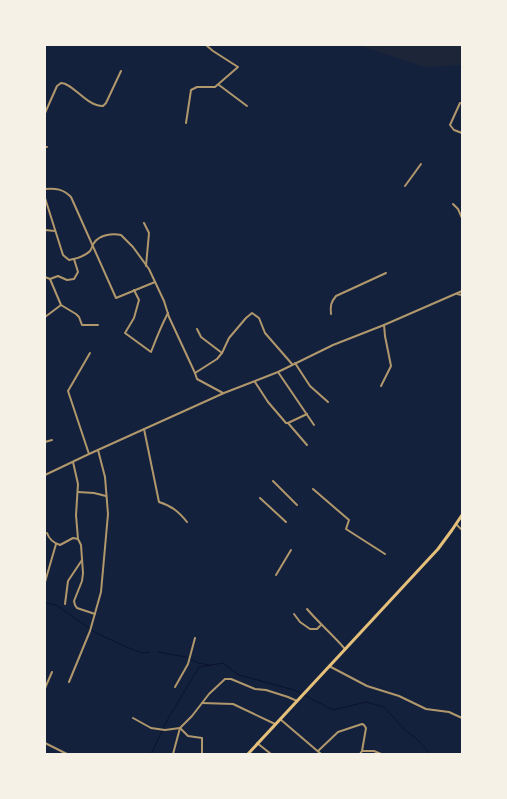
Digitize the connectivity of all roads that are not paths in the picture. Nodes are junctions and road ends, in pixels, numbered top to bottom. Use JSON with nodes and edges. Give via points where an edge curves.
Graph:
{"nodes":[{"id":1,"x":206,"y":45,"type":"edge"},
{"id":2,"x":122,"y":71,"type":"dead end"},
{"id":3,"x":219,"y":85,"type":"junction"},
{"id":4,"x":460,"y":103,"type":"dead end"},
{"id":5,"x":247,"y":106,"type":"dead end"},
{"id":6,"x":45,"y":113,"type":"edge"},
{"id":7,"x":186,"y":122,"type":"dead end"},
{"id":8,"x":462,"y":133,"type":"edge"},
{"id":9,"x":422,"y":164,"type":"dead end"},
{"id":10,"x":405,"y":186,"type":"dead end"},
{"id":11,"x":45,"y":189,"type":"edge"},
{"id":12,"x":45,"y":198,"type":"edge"},
{"id":13,"x":453,"y":204,"type":"dead end"},
{"id":14,"x":462,"y":218,"type":"edge"},
{"id":15,"x":144,"y":223,"type":"dead end"},
{"id":16,"x":45,"y":230,"type":"edge"},
{"id":17,"x":55,"y":231,"type":"junction"},
{"id":18,"x":92,"y":246,"type":"junction"},
{"id":19,"x":74,"y":259,"type":"junction"},
{"id":20,"x":146,"y":266,"type":"junction"},
{"id":21,"x":386,"y":273,"type":"dead end"},
{"id":22,"x":45,"y":277,"type":"edge"},
{"id":23,"x":50,"y":279,"type":"junction"},
{"id":24,"x":155,"y":282,"type":"junction"},
{"id":25,"x":134,"y":290,"type":"junction"},
{"id":26,"x":462,"y":290,"type":"edge"},
{"id":27,"x":456,"y":293,"type":"junction"},
{"id":28,"x":462,"y":295,"type":"edge"},
{"id":29,"x":61,"y":304,"type":"junction"},
{"id":30,"x":168,"y":312,"type":"junction"},
{"id":31,"x":331,"y":314,"type":"dead end"},
{"id":32,"x":45,"y":317,"type":"edge"},
{"id":33,"x":98,"y":325,"type":"dead end"},
{"id":34,"x":384,"y":325,"type":"junction"},
{"id":35,"x":197,"y":329,"type":"dead end"},
{"id":36,"x":90,"y":353,"type":"dead end"},
{"id":37,"x":222,"y":353,"type":"junction"},
{"id":38,"x":293,"y":364,"type":"junction"},
{"id":39,"x":195,"y":372,"type":"junction"},
{"id":40,"x":278,"y":372,"type":"junction"},
{"id":41,"x":255,"y":382,"type":"junction"},
{"id":42,"x":381,"y":386,"type":"dead end"},
{"id":43,"x":224,"y":393,"type":"junction"},
{"id":44,"x":328,"y":402,"type":"dead end"},
{"id":45,"x":307,"y":414,"type":"junction"},
{"id":46,"x":288,"y":423,"type":"junction"},
{"id":47,"x":314,"y":425,"type":"dead end"},
{"id":48,"x":144,"y":429,"type":"junction"},
{"id":49,"x":52,"y":440,"type":"dead end"},
{"id":50,"x":45,"y":442,"type":"edge"},
{"id":51,"x":307,"y":445,"type":"dead end"},
{"id":52,"x":98,"y":450,"type":"junction"},
{"id":53,"x":89,"y":454,"type":"junction"},
{"id":54,"x":73,"y":461,"type":"junction"},
{"id":55,"x":45,"y":475,"type":"edge"},
{"id":56,"x":273,"y":481,"type":"dead end"},
{"id":57,"x":313,"y":489,"type":"dead end"},
{"id":58,"x":78,"y":492,"type":"junction"},
{"id":59,"x":106,"y":496,"type":"junction"},
{"id":60,"x":260,"y":498,"type":"dead end"},
{"id":61,"x":297,"y":505,"type":"dead end"},
{"id":62,"x":462,"y":515,"type":"edge"},
{"id":63,"x":187,"y":522,"type":"dead end"},
{"id":64,"x":286,"y":522,"type":"dead end"},
{"id":65,"x":456,"y":524,"type":"junction"},
{"id":66,"x":462,"y":530,"type":"edge"},
{"id":67,"x":47,"y":533,"type":"dead end"},
{"id":68,"x":78,"y":539,"type":"junction"},
{"id":69,"x":56,"y":544,"type":"junction"},
{"id":70,"x":291,"y":550,"type":"dead end"},
{"id":71,"x":385,"y":554,"type":"dead end"},
{"id":72,"x":82,"y":560,"type":"junction"},
{"id":73,"x":276,"y":575,"type":"dead end"},
{"id":74,"x":45,"y":582,"type":"edge"},
{"id":75,"x":65,"y":604,"type":"dead end"},
{"id":76,"x":308,"y":609,"type":"dead end"},
{"id":77,"x":94,"y":614,"type":"junction"},
{"id":78,"x":294,"y":614,"type":"dead end"},
{"id":79,"x":321,"y":624,"type":"junction"},
{"id":80,"x":195,"y":638,"type":"dead end"},
{"id":81,"x":345,"y":649,"type":"junction"},
{"id":82,"x":329,"y":666,"type":"junction"},
{"id":83,"x":52,"y":672,"type":"dead end"},
{"id":84,"x":69,"y":682,"type":"dead end"},
{"id":85,"x":175,"y":687,"type":"dead end"},
{"id":86,"x":45,"y":688,"type":"edge"},
{"id":87,"x":298,"y":700,"type":"junction"},
{"id":88,"x":202,"y":703,"type":"junction"},
{"id":89,"x":133,"y":718,"type":"dead end"},
{"id":90,"x":462,"y":718,"type":"edge"},
{"id":91,"x":280,"y":719,"type":"junction"},
{"id":92,"x":276,"y":724,"type":"junction"},
{"id":93,"x":180,"y":728,"type":"junction"},
{"id":94,"x":45,"y":743,"type":"edge"},
{"id":95,"x":257,"y":743,"type":"junction"},
{"id":96,"x":318,"y":751,"type":"junction"},
{"id":97,"x":362,"y":751,"type":"junction"},
{"id":98,"x":67,"y":754,"type":"edge"},
{"id":99,"x":173,"y":754,"type":"edge"},
{"id":100,"x":202,"y":754,"type":"edge"},
{"id":101,"x":248,"y":754,"type":"edge"},
{"id":102,"x":271,"y":754,"type":"edge"},
{"id":103,"x":321,"y":754,"type":"edge"},
{"id":104,"x":360,"y":754,"type":"edge"},
{"id":105,"x":381,"y":754,"type":"edge"}],
"edges":[{"from":1,"to":3,"type":"street","via":[[238,67]]},
{"from":2,"to":6,"type":"street","via":[[103,106],[80,95],[68,84],[61,83],[57,86]]},
{"from":3,"to":5,"type":"street"},
{"from":3,"to":7,"type":"street","via":[[212,88],[195,87],[190,90]]},
{"from":4,"to":8,"type":"street","via":[[450,125]]},
{"from":9,"to":10,"type":"street"},
{"from":11,"to":18,"type":"street","via":[[60,189],[71,197]]},
{"from":12,"to":17,"type":"street"},
{"from":13,"to":14,"type":"street"},
{"from":15,"to":20,"type":"street","via":[[149,233]]},
{"from":16,"to":17,"type":"street"},
{"from":17,"to":19,"type":"street","via":[[63,255],[69,260]]},
{"from":18,"to":19,"type":"street","via":[[89,252]]},
{"from":18,"to":20,"type":"street","via":[[100,237],[110,234],[121,235]]},
{"from":18,"to":25,"type":"street","via":[[116,298]]},
{"from":19,"to":23,"type":"street","via":[[78,272],[74,279],[71,281],[58,276]]},
{"from":20,"to":24,"type":"street"},
{"from":21,"to":31,"type":"street","via":[[336,296],[330,307]]},
{"from":22,"to":23,"type":"street"},
{"from":23,"to":29,"type":"street"},
{"from":24,"to":25,"type":"street"},
{"from":24,"to":30,"type":"street"},
{"from":25,"to":30,"type":"street","via":[[139,300],[138,306],[125,333],[151,352]]},
{"from":26,"to":27,"type":"street"},
{"from":27,"to":28,"type":"street"},
{"from":27,"to":34,"type":"street"},
{"from":29,"to":32,"type":"street"},
{"from":29,"to":33,"type":"street","via":[[76,314],[82,325]]},
{"from":30,"to":39,"type":"street"},
{"from":34,"to":38,"type":"street"},
{"from":34,"to":42,"type":"street","via":[[391,366]]},
{"from":35,"to":37,"type":"street","via":[[201,337]]},
{"from":36,"to":53,"type":"street","via":[[68,391]]},
{"from":37,"to":38,"type":"street","via":[[229,338],[252,313],[259,318],[265,333]]},
{"from":37,"to":39,"type":"street","via":[[217,359]]},
{"from":38,"to":40,"type":"street"},
{"from":38,"to":44,"type":"street","via":[[310,386]]},
{"from":39,"to":43,"type":"street","via":[[197,379]]},
{"from":40,"to":41,"type":"street"},
{"from":40,"to":45,"type":"street"},
{"from":41,"to":43,"type":"street"},
{"from":41,"to":46,"type":"street","via":[[268,402]]},
{"from":43,"to":48,"type":"street"},
{"from":45,"to":46,"type":"street"},
{"from":45,"to":47,"type":"street"},
{"from":46,"to":51,"type":"street"},
{"from":48,"to":52,"type":"street"},
{"from":48,"to":63,"type":"street","via":[[159,502],[168,504]]},
{"from":49,"to":50,"type":"street"},
{"from":52,"to":53,"type":"street"},
{"from":52,"to":59,"type":"street","via":[[105,477]]},
{"from":53,"to":54,"type":"street"},
{"from":54,"to":55,"type":"street"},
{"from":54,"to":58,"type":"street"},
{"from":56,"to":61,"type":"street"},
{"from":57,"to":71,"type":"street","via":[[349,520],[346,529]]},
{"from":58,"to":59,"type":"street"},
{"from":58,"to":68,"type":"street"},
{"from":59,"to":77,"type":"street","via":[[108,514],[101,592]]},
{"from":60,"to":64,"type":"street"},
{"from":62,"to":65,"type":"main road"},
{"from":65,"to":66,"type":"street"},
{"from":65,"to":81,"type":"main road","via":[[438,549]]},
{"from":67,"to":69,"type":"street"},
{"from":68,"to":69,"type":"street","via":[[73,538],[60,545]]},
{"from":68,"to":72,"type":"street"},
{"from":69,"to":74,"type":"street"},
{"from":70,"to":73,"type":"street"},
{"from":72,"to":75,"type":"street","via":[[68,581]]},
{"from":72,"to":77,"type":"street","via":[[82,581],[74,601],[77,608]]},
{"from":76,"to":79,"type":"street"},
{"from":77,"to":84,"type":"street","via":[[90,631]]},
{"from":78,"to":79,"type":"street","via":[[310,629],[317,629]]},
{"from":79,"to":81,"type":"street"},
{"from":80,"to":85,"type":"street","via":[[188,664]]},
{"from":81,"to":82,"type":"main road"},
{"from":82,"to":87,"type":"main road"},
{"from":82,"to":90,"type":"street","via":[[367,686],[399,696],[426,710],[449,712]]},
{"from":83,"to":86,"type":"street"},
{"from":87,"to":88,"type":"street","via":[[243,685],[228,678]]},
{"from":87,"to":91,"type":"main road"},
{"from":88,"to":92,"type":"street","via":[[234,704]]},
{"from":88,"to":93,"type":"street"},
{"from":89,"to":93,"type":"street","via":[[151,728]]},
{"from":91,"to":92,"type":"main road"},
{"from":91,"to":96,"type":"street"},
{"from":92,"to":95,"type":"main road"},
{"from":93,"to":99,"type":"street"},
{"from":93,"to":100,"type":"street","via":[[188,736],[202,738]]},
{"from":94,"to":98,"type":"street"},
{"from":95,"to":101,"type":"main road"},
{"from":95,"to":102,"type":"street"},
{"from":96,"to":97,"type":"street","via":[[338,732],[362,724],[366,728]]},
{"from":96,"to":103,"type":"street"},
{"from":97,"to":104,"type":"street"},
{"from":97,"to":105,"type":"street"}]}
